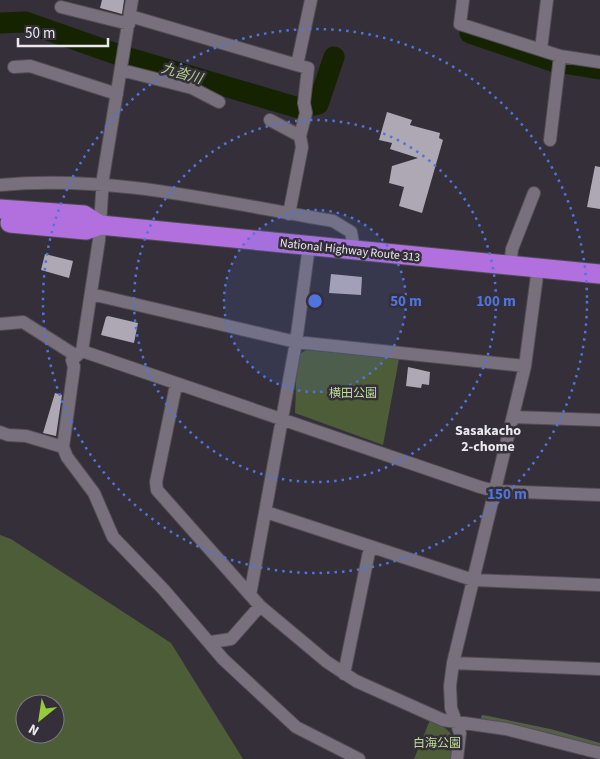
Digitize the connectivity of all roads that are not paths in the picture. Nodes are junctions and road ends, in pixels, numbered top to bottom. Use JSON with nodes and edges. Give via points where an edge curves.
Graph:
{"nodes":[{"id":1,"x":132,"y":0,"type":"edge"},
{"id":2,"x":311,"y":0,"type":"edge"},
{"id":3,"x":463,"y":0,"type":"edge"},
{"id":4,"x":547,"y":0,"type":"edge"},
{"id":5,"x":60,"y":7,"type":"dead end"},
{"id":6,"x":130,"y":20,"type":"junction"},
{"id":7,"x":540,"y":49,"type":"junction"},
{"id":8,"x":560,"y":56,"type":"junction"},
{"id":9,"x":123,"y":60,"type":"junction"},
{"id":10,"x":600,"y":62,"type":"edge"},
{"id":11,"x":297,"y":64,"type":"junction"},
{"id":12,"x":14,"y":67,"type":"dead end"},
{"id":13,"x":117,"y":94,"type":"junction"},
{"id":14,"x":219,"y":102,"type":"dead end"},
{"id":15,"x":270,"y":120,"type":"dead end"},
{"id":16,"x":300,"y":136,"type":"junction"},
{"id":17,"x":550,"y":140,"type":"dead end"},
{"id":18,"x":0,"y":185,"type":"edge"},
{"id":19,"x":102,"y":185,"type":"junction"},
{"id":20,"x":534,"y":193,"type":"dead end"},
{"id":21,"x":0,"y":209,"type":"edge"},
{"id":22,"x":289,"y":214,"type":"junction"},
{"id":23,"x":0,"y":222,"type":"edge"},
{"id":24,"x":100,"y":224,"type":"junction"},
{"id":25,"x":309,"y":246,"type":"junction"},
{"id":26,"x":354,"y":250,"type":"junction"},
{"id":27,"x":510,"y":266,"type":"junction"},
{"id":28,"x":538,"y":268,"type":"junction"},
{"id":29,"x":600,"y":274,"type":"edge"},
{"id":30,"x":91,"y":294,"type":"junction"},
{"id":31,"x":0,"y":324,"type":"edge"},
{"id":32,"x":296,"y":342,"type":"junction"},
{"id":33,"x":79,"y":353,"type":"junction"},
{"id":34,"x":525,"y":366,"type":"junction"},
{"id":35,"x":176,"y":385,"type":"junction"},
{"id":36,"x":513,"y":417,"type":"junction"},
{"id":37,"x":282,"y":420,"type":"junction"},
{"id":38,"x":600,"y":420,"type":"edge"},
{"id":39,"x":0,"y":432,"type":"edge"},
{"id":40,"x":63,"y":447,"type":"junction"},
{"id":41,"x":495,"y":491,"type":"junction"},
{"id":42,"x":600,"y":495,"type":"edge"},
{"id":43,"x":266,"y":512,"type":"junction"},
{"id":44,"x":370,"y":547,"type":"junction"},
{"id":45,"x":473,"y":580,"type":"junction"},
{"id":46,"x":600,"y":585,"type":"edge"},
{"id":47,"x":250,"y":595,"type":"junction"},
{"id":48,"x":260,"y":606,"type":"junction"},
{"id":49,"x":211,"y":642,"type":"junction"},
{"id":50,"x":454,"y":663,"type":"junction"},
{"id":51,"x":600,"y":669,"type":"edge"},
{"id":52,"x":344,"y":674,"type":"junction"},
{"id":53,"x":458,"y":723,"type":"junction"},
{"id":54,"x":600,"y":753,"type":"edge"},
{"id":55,"x":359,"y":759,"type":"edge"},
{"id":56,"x":457,"y":759,"type":"edge"}],
"edges":[{"from":1,"to":6,"type":"street"},
{"from":2,"to":11,"type":"street"},
{"from":3,"to":7,"type":"street","via":[[460,24]]},
{"from":4,"to":7,"type":"street"},
{"from":5,"to":6,"type":"street"},
{"from":6,"to":9,"type":"street"},
{"from":6,"to":11,"type":"street"},
{"from":7,"to":8,"type":"street"},
{"from":8,"to":10,"type":"street"},
{"from":8,"to":17,"type":"street"},
{"from":9,"to":13,"type":"street"},
{"from":9,"to":14,"type":"street"},
{"from":11,"to":16,"type":"street","via":[[308,68]]},
{"from":12,"to":13,"type":"street","via":[[30,66]]},
{"from":13,"to":19,"type":"street"},
{"from":15,"to":16,"type":"street"},
{"from":16,"to":22,"type":"street","via":[[302,147]]},
{"from":18,"to":19,"type":"street","via":[[38,181]]},
{"from":19,"to":22,"type":"street"},
{"from":19,"to":24,"type":"street"},
{"from":20,"to":27,"type":"street","via":[[512,249]]},
{"from":21,"to":24,"type":"highway","name":"National Highway Route 313","via":[[84,215]]},
{"from":22,"to":26,"type":"street","via":[[338,223],[353,236]]},
{"from":23,"to":24,"type":"highway","name":"National Highway Route 313","via":[[86,230]]},
{"from":24,"to":25,"type":"highway","name":"National Highway Route 313"},
{"from":24,"to":30,"type":"street"},
{"from":25,"to":26,"type":"highway","name":"National Highway Route 313"},
{"from":25,"to":32,"type":"street"},
{"from":26,"to":27,"type":"highway","name":"National Highway Route 313"},
{"from":27,"to":28,"type":"highway","name":"National Highway Route 313"},
{"from":28,"to":29,"type":"highway","name":"National Highway Route 313"},
{"from":28,"to":34,"type":"street"},
{"from":30,"to":32,"type":"street"},
{"from":30,"to":33,"type":"street"},
{"from":31,"to":33,"type":"street","via":[[23,322]]},
{"from":32,"to":34,"type":"street"},
{"from":32,"to":37,"type":"street"},
{"from":33,"to":35,"type":"street"},
{"from":33,"to":40,"type":"street","via":[[72,360],[74,367]]},
{"from":34,"to":36,"type":"street"},
{"from":35,"to":37,"type":"street"},
{"from":35,"to":47,"type":"street","via":[[157,490]]},
{"from":36,"to":38,"type":"street"},
{"from":36,"to":41,"type":"street"},
{"from":37,"to":41,"type":"street"},
{"from":37,"to":43,"type":"street"},
{"from":39,"to":40,"type":"street"},
{"from":40,"to":49,"type":"street","via":[[94,493],[113,537]]},
{"from":41,"to":42,"type":"street"},
{"from":41,"to":45,"type":"street"},
{"from":43,"to":44,"type":"street"},
{"from":43,"to":47,"type":"street"},
{"from":44,"to":45,"type":"street"},
{"from":44,"to":52,"type":"street"},
{"from":45,"to":46,"type":"street"},
{"from":45,"to":50,"type":"street"},
{"from":47,"to":48,"type":"street"},
{"from":48,"to":49,"type":"street","via":[[231,639]]},
{"from":48,"to":52,"type":"street"},
{"from":49,"to":55,"type":"street","via":[[223,660],[296,726]]},
{"from":50,"to":51,"type":"street"},
{"from":50,"to":53,"type":"street","via":[[451,708]]},
{"from":52,"to":53,"type":"street","via":[[435,716]]},
{"from":53,"to":54,"type":"street","via":[[506,729]]},
{"from":53,"to":56,"type":"street","via":[[460,742]]}]}
